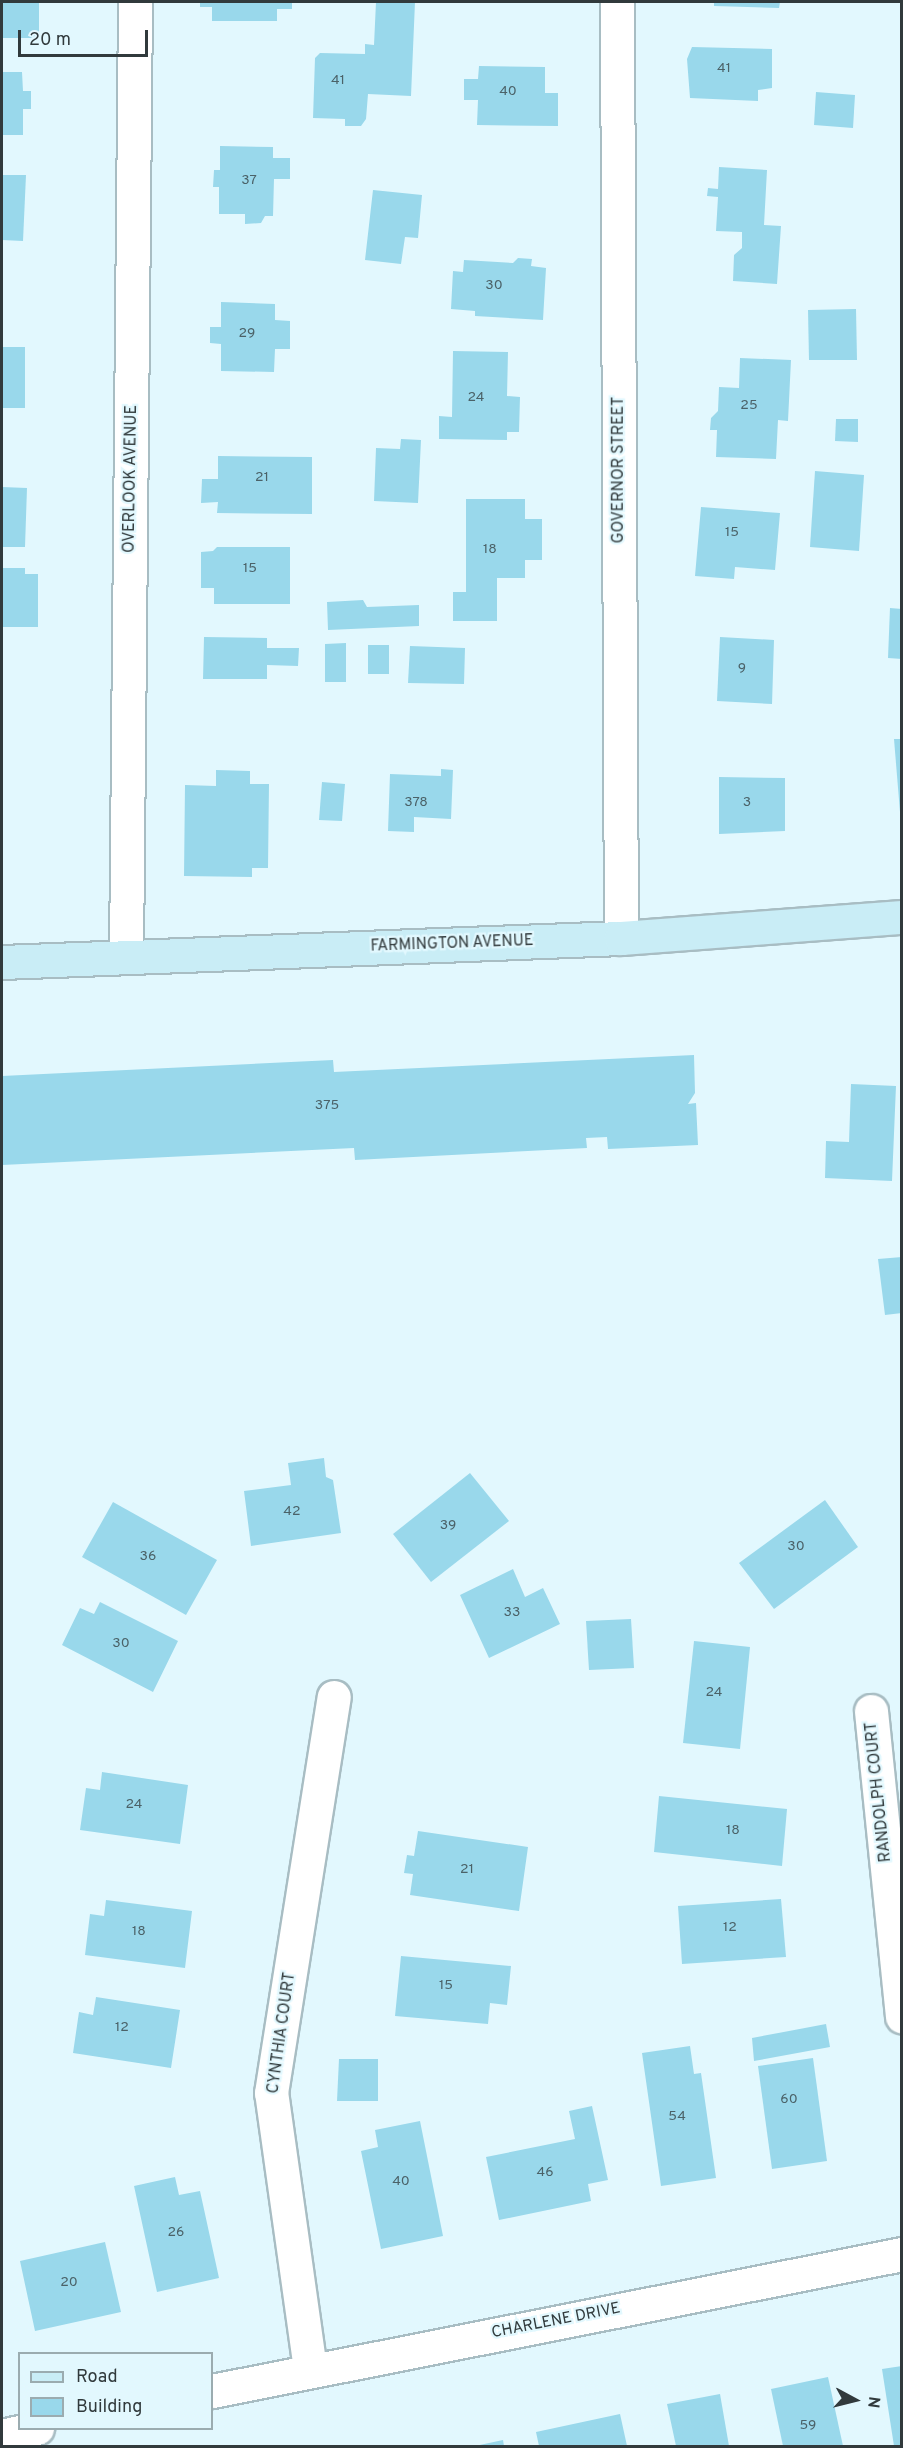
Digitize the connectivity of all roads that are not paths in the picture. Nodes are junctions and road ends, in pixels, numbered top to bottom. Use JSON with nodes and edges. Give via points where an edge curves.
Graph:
{"nodes":[{"id":1,"x":135,"y":2,"type":"edge"},
{"id":2,"x":617,"y":2,"type":"edge"},
{"id":3,"x":902,"y":917,"type":"edge"},
{"id":4,"x":621,"y":938,"type":"junction"},
{"id":5,"x":126,"y":957,"type":"junction"},
{"id":6,"x":2,"y":962,"type":"edge"},
{"id":7,"x":334,"y":1697,"type":"dead end"},
{"id":8,"x":871,"y":1711,"type":"dead end"},
{"id":9,"x":902,"y":2016,"type":"edge"},
{"id":10,"x":902,"y":2254,"type":"edge"},
{"id":11,"x":310,"y":2369,"type":"junction"},
{"id":12,"x":213,"y":2391,"type":"edge"},
{"id":13,"x":28,"y":2430,"type":"edge"},
{"id":14,"x":2,"y":2436,"type":"edge"}],
"edges":[{"from":1,"to":5,"type":"street","name":"OVERLOOK AVENUE"},
{"from":2,"to":4,"type":"street","name":"GOVERNOR STREET"},
{"from":3,"to":4,"type":"main road","name":"FARMINGTON AVENUE"},
{"from":4,"to":5,"type":"main road","name":"FARMINGTON AVENUE"},
{"from":5,"to":6,"type":"main road","name":"FARMINGTON AVENUE"},
{"from":7,"to":11,"type":"street","name":"CYNTHIA COURT","via":[[271,2093]]},
{"from":8,"to":9,"type":"street","name":"RANDOLPH COURT"},
{"from":10,"to":11,"type":"street","name":"CHARLENE DRIVE"},
{"from":11,"to":12,"type":"street","name":"CHARLENE DRIVE"},
{"from":13,"to":14,"type":"street"}]}
